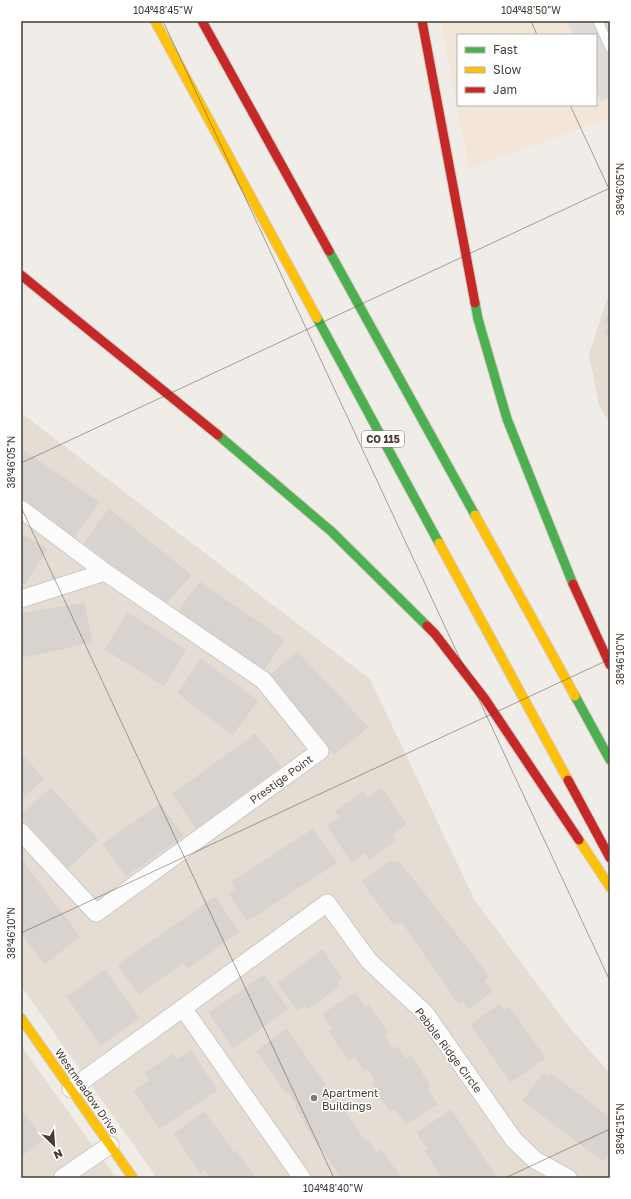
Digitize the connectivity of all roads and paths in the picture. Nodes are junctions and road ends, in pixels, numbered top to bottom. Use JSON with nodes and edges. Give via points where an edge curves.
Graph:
{"nodes":[{"id":1,"x":155,"y":21,"type":"edge"},
{"id":2,"x":202,"y":21,"type":"edge"},
{"id":3,"x":422,"y":21,"type":"edge"},
{"id":4,"x":598,"y":21,"type":"edge"},
{"id":5,"x":610,"y":48,"type":"edge"},
{"id":6,"x":21,"y":275,"type":"edge"},
{"id":7,"x":21,"y":509,"type":"edge"},
{"id":8,"x":105,"y":572,"type":"junction"},
{"id":9,"x":21,"y":599,"type":"edge"},
{"id":10,"x":610,"y":666,"type":"edge"},
{"id":11,"x":610,"y":760,"type":"edge"},
{"id":12,"x":21,"y":832,"type":"edge"},
{"id":13,"x":610,"y":858,"type":"edge"},
{"id":14,"x":610,"y":888,"type":"edge"},
{"id":15,"x":183,"y":1008,"type":"junction"},
{"id":16,"x":21,"y":1018,"type":"edge"},
{"id":17,"x":71,"y":1089,"type":"junction"},
{"id":18,"x":110,"y":1145,"type":"junction"},
{"id":19,"x":62,"y":1178,"type":"edge"},
{"id":20,"x":133,"y":1178,"type":"edge"},
{"id":21,"x":302,"y":1178,"type":"edge"},
{"id":22,"x":568,"y":1178,"type":"edge"}],
"edges":[{"from":1,"to":13,"type":"main road","number":"CO 115"},
{"from":2,"to":11,"type":"main road"},
{"from":3,"to":10,"type":"main road","via":[[478,319],[507,419],[578,596]]},
{"from":4,"to":5,"type":"lane"},
{"from":6,"to":14,"type":"main road","via":[[222,438],[332,532],[435,634],[485,699]]},
{"from":7,"to":8,"type":"street","name":"Prestige Point"},
{"from":8,"to":9,"type":"street"},
{"from":8,"to":12,"type":"street","name":"Prestige Point","via":[[263,680],[320,751],[96,913]]},
{"from":15,"to":17,"type":"street","name":"Pebble Ridge Circle"},
{"from":15,"to":21,"type":"street"},
{"from":15,"to":22,"type":"street","name":"Pebble Ridge Circle","via":[[327,903],[369,961],[425,1013],[514,1140],[536,1160]]},
{"from":16,"to":17,"type":"main road","name":"Westmeadow Drive"},
{"from":17,"to":18,"type":"main road","name":"Westmeadow Drive"},
{"from":18,"to":19,"type":"street"},
{"from":18,"to":20,"type":"main road","name":"Westmeadow Drive"}]}
